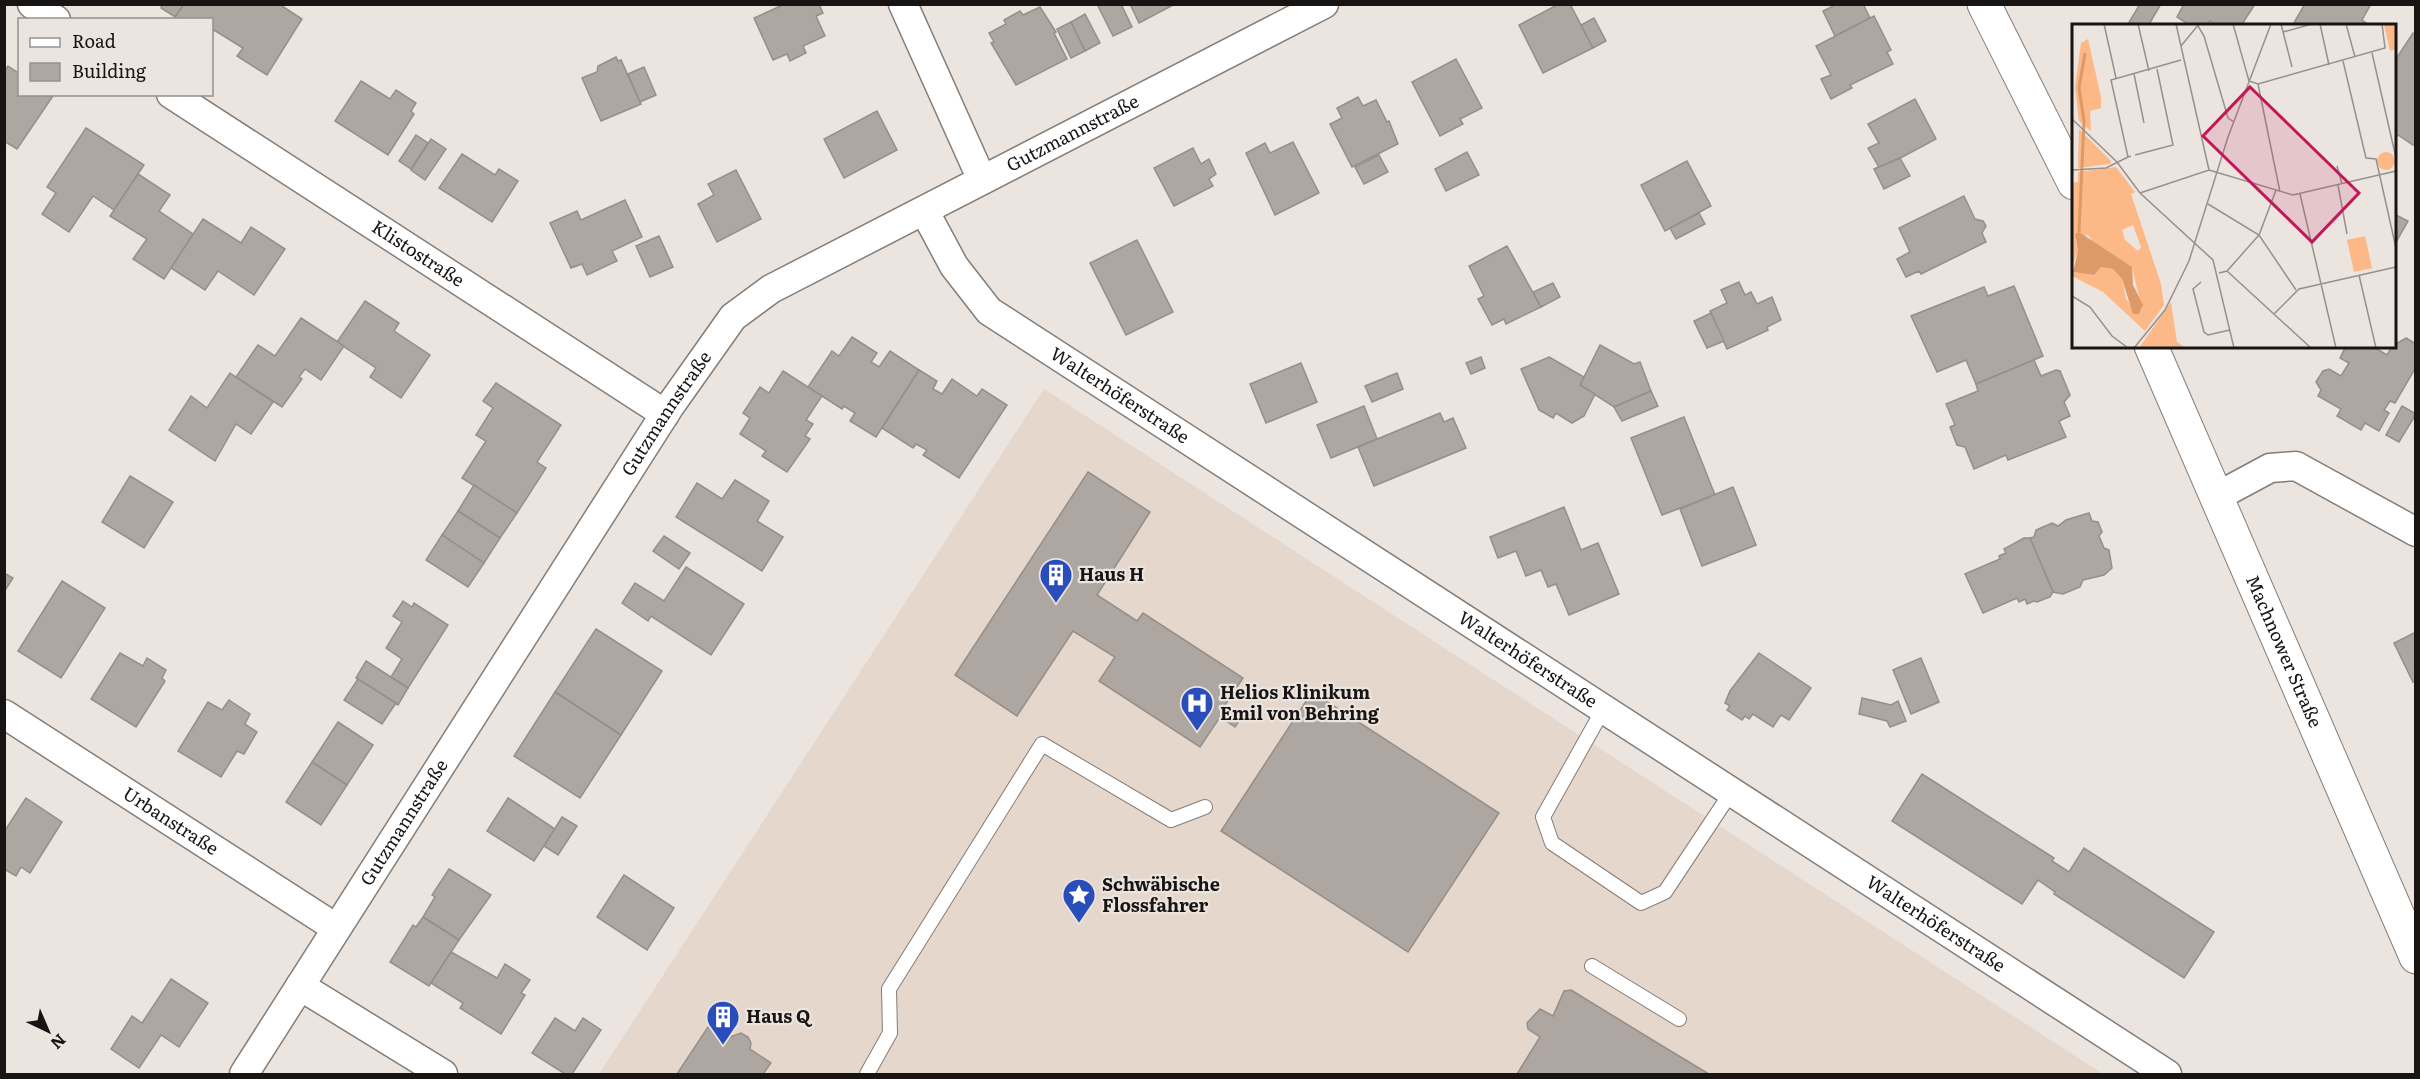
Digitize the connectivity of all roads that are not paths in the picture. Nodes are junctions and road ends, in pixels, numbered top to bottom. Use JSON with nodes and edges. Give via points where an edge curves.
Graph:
{"nodes":[{"id":1,"x":32,"y":4,"type":"edge"},
{"id":2,"x":903,"y":4,"type":"edge"},
{"id":3,"x":1324,"y":4,"type":"edge"},
{"id":4,"x":1984,"y":4,"type":"edge"},
{"id":5,"x":53,"y":18,"type":"edge"},
{"id":6,"x":174,"y":96,"type":"edge"},
{"id":7,"x":982,"y":180,"type":"junction"},
{"id":8,"x":2072,"y":181,"type":"edge"},
{"id":9,"x":925,"y":212,"type":"junction"},
{"id":10,"x":2152,"y":348,"type":"edge"},
{"id":11,"x":664,"y":414,"type":"junction"},
{"id":12,"x":2218,"y":496,"type":"junction"},
{"id":13,"x":2415,"y":532,"type":"edge"},
{"id":14,"x":1604,"y":708,"type":"junction"},
{"id":15,"x":4,"y":714,"type":"edge"},
{"id":16,"x":1732,"y":791,"type":"junction"},
{"id":17,"x":1205,"y":807,"type":"dead end"},
{"id":18,"x":336,"y":928,"type":"junction"},
{"id":19,"x":2415,"y":957,"type":"edge"},
{"id":20,"x":1592,"y":966,"type":"dead end"},
{"id":21,"x":300,"y":986,"type":"junction"},
{"id":22,"x":1679,"y":1019,"type":"dead end"},
{"id":23,"x":244,"y":1074,"type":"edge"},
{"id":24,"x":442,"y":1074,"type":"edge"},
{"id":25,"x":867,"y":1074,"type":"edge"},
{"id":26,"x":2167,"y":1074,"type":"edge"}],
"edges":[{"from":1,"to":5,"type":"street"},
{"from":2,"to":7,"type":"street"},
{"from":3,"to":7,"type":"street","name":"Gutzmannstraße"},
{"from":4,"to":8,"type":"main road"},
{"from":6,"to":11,"type":"street","name":"Klistostraße"},
{"from":7,"to":9,"type":"street","name":"Gutzmannstraße"},
{"from":9,"to":11,"type":"street","name":"Gutzmannstraße","via":[[771,289],[733,317]]},
{"from":9,"to":14,"type":"street","name":"Walterhöferstraße","via":[[954,266],[989,311]]},
{"from":10,"to":12,"type":"main road","name":"Machnower Straße"},
{"from":11,"to":18,"type":"street","name":"Gutzmannstraße"},
{"from":12,"to":13,"type":"street","via":[[2270,468],[2296,466]]},
{"from":12,"to":19,"type":"main road","name":"Machnower Straße"},
{"from":14,"to":16,"type":"street","name":"Walterhöferstraße"},
{"from":14,"to":16,"type":"lane","via":[[1543,817],[1552,843],[1641,903],[1665,892]]},
{"from":15,"to":18,"type":"street","name":"Urbanstraße"},
{"from":16,"to":26,"type":"street","name":"Walterhöferstraße"},
{"from":17,"to":25,"type":"lane","via":[[1171,820],[1042,744],[889,989],[890,1033]]},
{"from":18,"to":21,"type":"street","name":"Gutzmannstraße"},
{"from":20,"to":22,"type":"lane"},
{"from":21,"to":23,"type":"street","name":"Gutzmannstraße"},
{"from":21,"to":24,"type":"street"}]}
